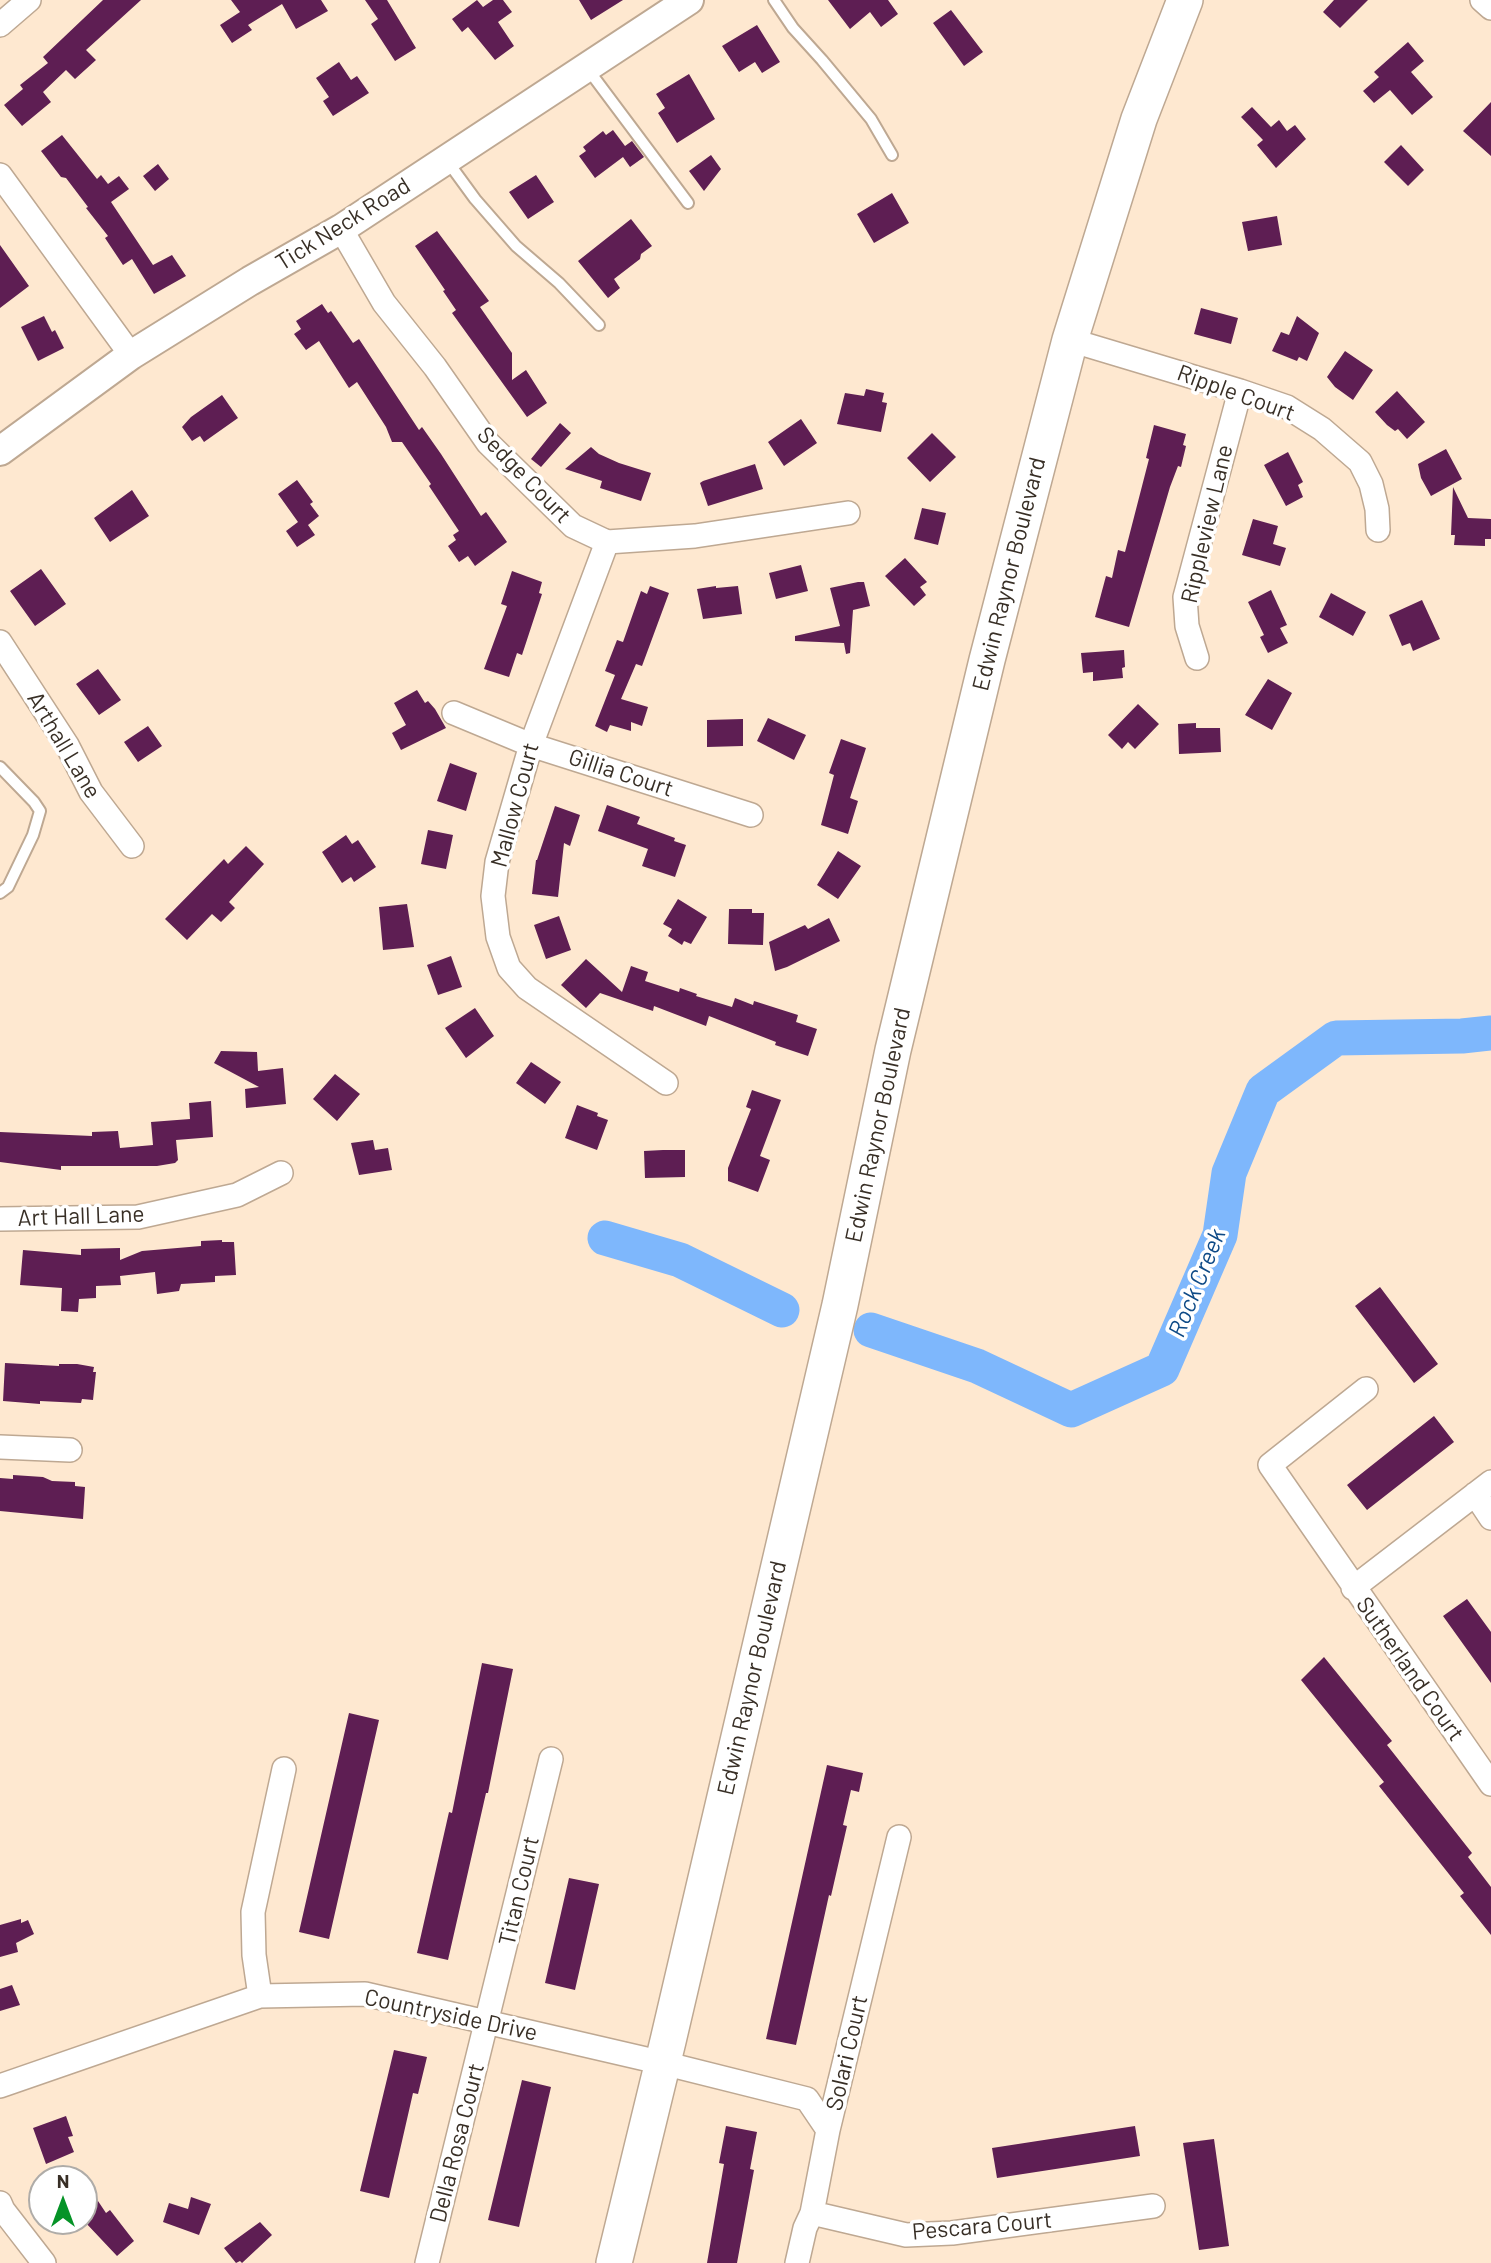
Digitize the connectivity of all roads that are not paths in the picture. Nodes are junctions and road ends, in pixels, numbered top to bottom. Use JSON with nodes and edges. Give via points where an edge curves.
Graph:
{"nodes":[{"id":1,"x":29,"y":0,"type":"edge"},
{"id":2,"x":690,"y":0,"type":"edge"},
{"id":3,"x":774,"y":0,"type":"edge"},
{"id":4,"x":1185,"y":0,"type":"edge"},
{"id":5,"x":1482,"y":0,"type":"edge"},
{"id":6,"x":1491,"y":8,"type":"edge"},
{"id":7,"x":0,"y":25,"type":"edge"},
{"id":8,"x":586,"y":68,"type":"junction"},
{"id":9,"x":892,"y":155,"type":"dead end"},
{"id":10,"x":447,"y":159,"type":"junction"},
{"id":11,"x":0,"y":175,"type":"edge"},
{"id":12,"x":688,"y":203,"type":"dead end"},
{"id":13,"x":341,"y":229,"type":"junction"},
{"id":14,"x":599,"y":325,"type":"dead end"},
{"id":15,"x":1070,"y":340,"type":"junction"},
{"id":16,"x":131,"y":355,"type":"junction"},
{"id":17,"x":1240,"y":391,"type":"junction"},
{"id":18,"x":0,"y":451,"type":"edge"},
{"id":19,"x":848,"y":513,"type":"dead end"},
{"id":20,"x":1378,"y":530,"type":"dead end"},
{"id":21,"x":607,"y":542,"type":"junction"},
{"id":22,"x":0,"y":642,"type":"edge"},
{"id":23,"x":1197,"y":658,"type":"dead end"},
{"id":24,"x":454,"y":713,"type":"dead end"},
{"id":25,"x":531,"y":745,"type":"junction"},
{"id":26,"x":0,"y":767,"type":"edge"},
{"id":27,"x":751,"y":815,"type":"dead end"},
{"id":28,"x":132,"y":846,"type":"dead end"},
{"id":29,"x":0,"y":893,"type":"edge"},
{"id":30,"x":666,"y":1083,"type":"dead end"},
{"id":31,"x":281,"y":1173,"type":"dead end"},
{"id":32,"x":0,"y":1219,"type":"edge"},
{"id":33,"x":1366,"y":1389,"type":"dead end"},
{"id":34,"x":0,"y":1447,"type":"edge"},
{"id":35,"x":69,"y":1450,"type":"dead end"},
{"id":36,"x":1483,"y":1488,"type":"edge"},
{"id":37,"x":1491,"y":1518,"type":"edge"},
{"id":38,"x":1353,"y":1588,"type":"junction"},
{"id":39,"x":551,"y":1759,"type":"dead end"},
{"id":40,"x":284,"y":1769,"type":"dead end"},
{"id":41,"x":1491,"y":1784,"type":"edge"},
{"id":42,"x":899,"y":1837,"type":"dead end"},
{"id":43,"x":260,"y":1996,"type":"junction"},
{"id":44,"x":488,"y":2022,"type":"junction"},
{"id":45,"x":663,"y":2063,"type":"junction"},
{"id":46,"x":0,"y":2086,"type":"edge"},
{"id":47,"x":828,"y":2130,"type":"junction"},
{"id":48,"x":0,"y":2203,"type":"edge"},
{"id":49,"x":1153,"y":2206,"type":"dead end"},
{"id":50,"x":812,"y":2213,"type":"junction"},
{"id":51,"x":44,"y":2263,"type":"edge"},
{"id":52,"x":427,"y":2263,"type":"edge"},
{"id":53,"x":614,"y":2263,"type":"edge"},
{"id":54,"x":797,"y":2263,"type":"edge"}],
"edges":[{"from":1,"to":7,"type":"street"},
{"from":2,"to":8,"type":"street","name":"Tick Neck Road"},
{"from":3,"to":9,"type":"lane","via":[[871,119]]},
{"from":4,"to":15,"type":"main road","name":"Edwin Raynor Boulevard","via":[[1139,119]]},
{"from":5,"to":6,"type":"street"},
{"from":8,"to":10,"type":"street","name":"Tick Neck Road"},
{"from":8,"to":12,"type":"lane"},
{"from":10,"to":13,"type":"street","name":"Tick Neck Road"},
{"from":10,"to":14,"type":"lane","via":[[516,246]]},
{"from":11,"to":16,"type":"street"},
{"from":13,"to":16,"type":"street","name":"Tick Neck Road"},
{"from":13,"to":21,"type":"street","name":"Sedge Court","via":[[384,303],[488,443],[573,526]]},
{"from":15,"to":17,"type":"street","name":"Ripple Court"},
{"from":15,"to":45,"type":"main road","name":"Edwin Raynor Boulevard","via":[[892,1050],[840,1305]]},
{"from":16,"to":18,"type":"street","name":"Tick Neck Road"},
{"from":17,"to":20,"type":"street","name":"Ripple Court","via":[[1287,407],[1360,462],[1371,484]]},
{"from":17,"to":23,"type":"street","name":"Rippleview Lane","via":[[1185,597],[1187,626]]},
{"from":19,"to":21,"type":"street","name":"Sedge Court","via":[[695,536]]},
{"from":21,"to":25,"type":"street","name":"Mallow Court"},
{"from":22,"to":28,"type":"street","name":"Arthall Lane","via":[[67,745],[91,792]]},
{"from":24,"to":25,"type":"street","name":"Gillia Court"},
{"from":25,"to":27,"type":"street","name":"Gillia Court"},
{"from":25,"to":30,"type":"street","name":"Mallow Court","via":[[497,862],[498,937],[509,968],[527,988]]},
{"from":26,"to":29,"type":"lane","via":[[40,811],[8,887]]},
{"from":31,"to":32,"type":"street","name":"Art Hall Lane","via":[[237,1195],[138,1217]]},
{"from":33,"to":38,"type":"street","name":"Sutherland Court","via":[[1270,1465]]},
{"from":34,"to":35,"type":"street"},
{"from":36,"to":37,"type":"street"},
{"from":36,"to":38,"type":"street"},
{"from":38,"to":41,"type":"street","name":"Sutherland Court"},
{"from":39,"to":44,"type":"street","name":"Titan Court"},
{"from":40,"to":43,"type":"street","via":[[253,1912]]},
{"from":42,"to":47,"type":"street","name":"Solari Court"},
{"from":43,"to":44,"type":"street","name":"Countryside Drive","via":[[365,1994]]},
{"from":43,"to":46,"type":"street","name":"Countryside Drive"},
{"from":44,"to":45,"type":"street","name":"Countryside Drive"},
{"from":44,"to":52,"type":"street","name":"Della Rosa Court"},
{"from":45,"to":47,"type":"street","name":"Solari Court","via":[[807,2099]]},
{"from":45,"to":53,"type":"main road","name":"Edwin Raynor Boulevard"},
{"from":47,"to":50,"type":"street"},
{"from":48,"to":51,"type":"street"},
{"from":49,"to":50,"type":"street","name":"Pescara Court","via":[[906,2235]]},
{"from":50,"to":54,"type":"street"}]}
